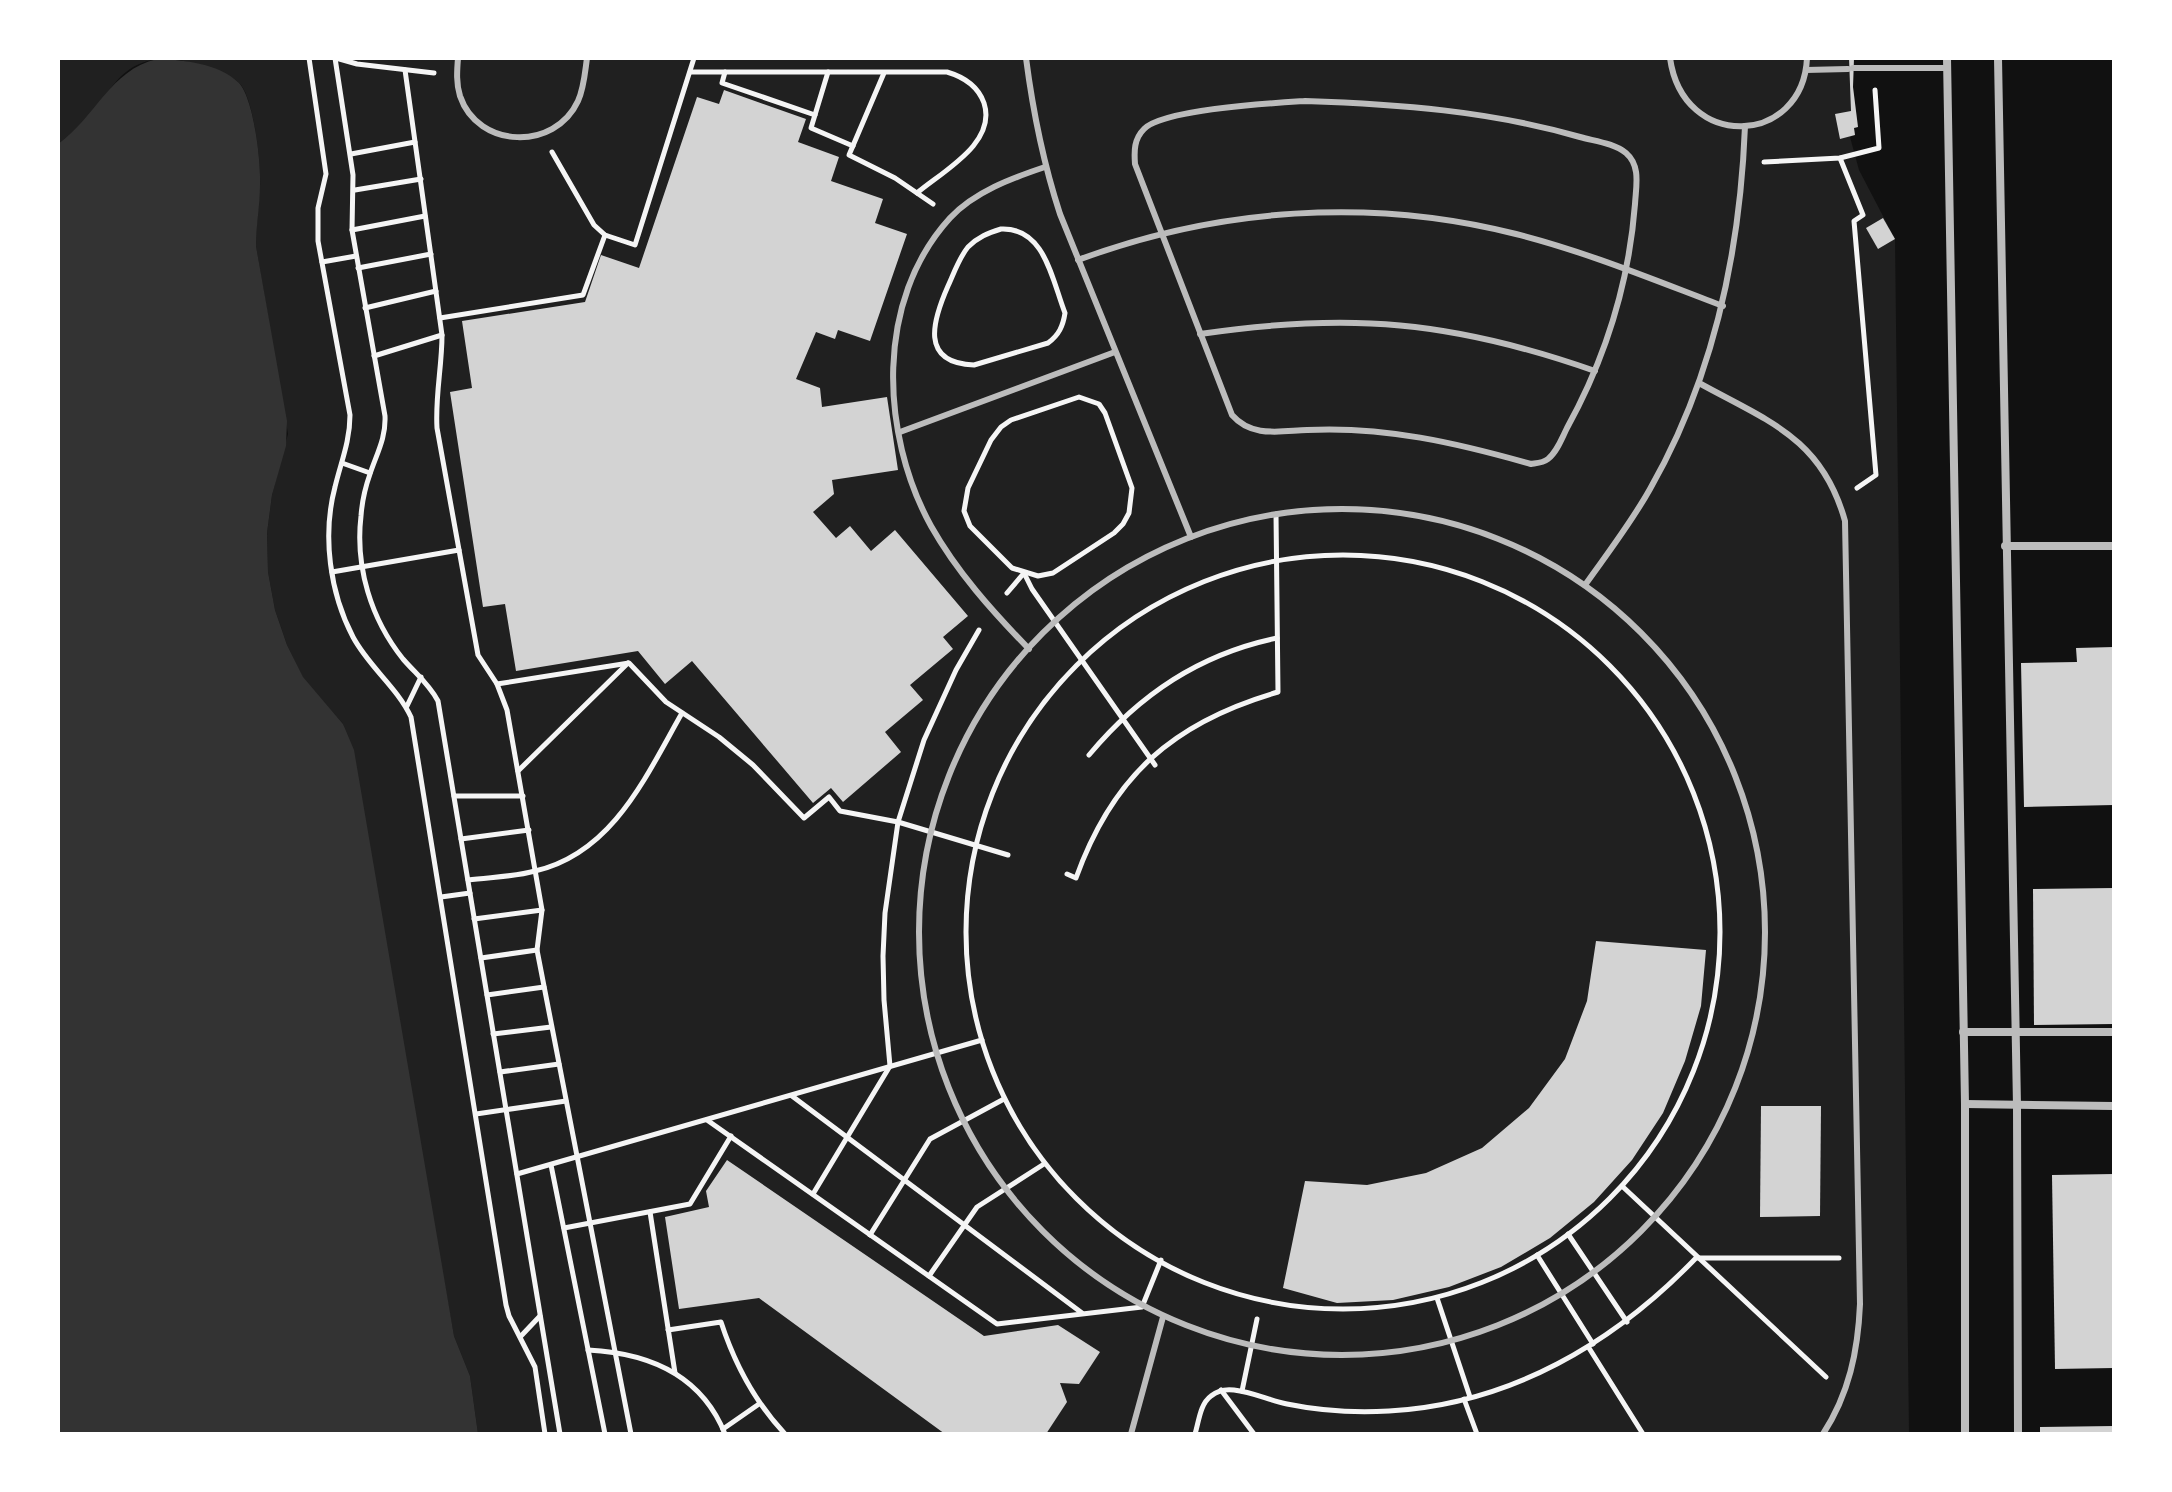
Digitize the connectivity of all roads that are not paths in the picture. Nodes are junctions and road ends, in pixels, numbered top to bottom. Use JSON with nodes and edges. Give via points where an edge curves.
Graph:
{"nodes":[{"id":1,"x":458,"y":58,"type":"edge"},
{"id":2,"x":587,"y":58,"type":"edge"},
{"id":3,"x":1026,"y":58,"type":"edge"},
{"id":4,"x":1670,"y":58,"type":"edge"},
{"id":5,"x":1807,"y":58,"type":"edge"},
{"id":6,"x":1998,"y":58,"type":"edge"},
{"id":7,"x":1947,"y":63,"type":"edge"},
{"id":8,"x":1806,"y":70,"type":"junction"},
{"id":9,"x":1745,"y":126,"type":"junction"},
{"id":10,"x":1045,"y":167,"type":"junction"},
{"id":11,"x":1161,"y":232,"type":"junction"},
{"id":12,"x":1078,"y":260,"type":"junction"},
{"id":13,"x":1626,"y":269,"type":"junction"},
{"id":14,"x":1723,"y":306,"type":"junction"},
{"id":15,"x":1200,"y":334,"type":"junction"},
{"id":16,"x":1115,"y":352,"type":"junction"},
{"id":17,"x":1595,"y":371,"type":"junction"},
{"id":18,"x":1699,"y":383,"type":"junction"},
{"id":19,"x":900,"y":432,"type":"junction"},
{"id":20,"x":1191,"y":537,"type":"junction"},
{"id":21,"x":2005,"y":546,"type":"junction"},
{"id":22,"x":2114,"y":546,"type":"edge"},
{"id":23,"x":1585,"y":585,"type":"junction"},
{"id":24,"x":1029,"y":649,"type":"junction"},
{"id":25,"x":1963,"y":1032,"type":"junction"},
{"id":26,"x":2015,"y":1032,"type":"junction"},
{"id":27,"x":2114,"y":1032,"type":"edge"},
{"id":28,"x":1965,"y":1104,"type":"junction"},
{"id":29,"x":2017,"y":1106,"type":"junction"},
{"id":30,"x":2114,"y":1106,"type":"edge"},
{"id":31,"x":1163,"y":1317,"type":"junction"},
{"id":32,"x":1131,"y":1434,"type":"edge"},
{"id":33,"x":1823,"y":1434,"type":"edge"},
{"id":34,"x":1965,"y":1434,"type":"edge"},
{"id":35,"x":2018,"y":1434,"type":"edge"}],
"edges":[{"from":1,"to":2,"type":"lane","via":[[460,96],[469,114],[502,136],[522,139],[558,126],[575,107]]},
{"from":3,"to":10,"type":"lane"},
{"from":4,"to":9,"type":"lane","via":[[1680,93],[1692,108],[1708,119]]},
{"from":5,"to":8,"type":"lane"},
{"from":6,"to":21,"type":"street"},
{"from":7,"to":8,"type":"lane"},
{"from":7,"to":25,"type":"street"},
{"from":8,"to":9,"type":"lane","via":[[1792,102],[1770,118]]},
{"from":9,"to":14,"type":"lane","via":[[1735,247]]},
{"from":10,"to":12,"type":"lane"},
{"from":10,"to":19,"type":"lane","via":[[995,186],[951,217],[911,277],[894,347]]},
{"from":11,"to":12,"type":"lane"},
{"from":11,"to":13,"type":"lane","via":[[1277,214],[1397,214],[1513,233]]},
{"from":11,"to":13,"type":"lane","via":[[1134,151],[1137,138],[1156,120],[1289,102],[1384,103],[1497,117],[1624,151],[1637,182]]},
{"from":11,"to":15,"type":"lane"},
{"from":12,"to":16,"type":"lane"},
{"from":13,"to":14,"type":"lane"},
{"from":13,"to":17,"type":"lane"},
{"from":14,"to":18,"type":"lane"},
{"from":15,"to":17,"type":"lane","via":[[1278,323],[1376,322],[1487,338]]},
{"from":15,"to":17,"type":"lane","via":[[1232,415],[1247,428],[1422,437],[1531,464],[1550,458]]},
{"from":16,"to":19,"type":"lane"},
{"from":16,"to":20,"type":"lane"},
{"from":18,"to":23,"type":"lane","via":[[1650,488]]},
{"from":18,"to":33,"type":"lane","via":[[1802,444],[1839,500],[1848,543],[1859,1335],[1844,1394]]},
{"from":19,"to":24,"type":"lane","via":[[912,483],[931,525],[959,570]]},
{"from":20,"to":23,"type":"lane","via":[[1276,514],[1363,509],[1448,522],[1490,535]]},
{"from":20,"to":24,"type":"lane","via":[[1119,573]]},
{"from":21,"to":22,"type":"street"},
{"from":21,"to":26,"type":"street"},
{"from":23,"to":31,"type":"lane","via":[[1654,645],[1708,719],[1756,846],[1764,935],[1754,1023],[1742,1066],[1706,1147],[1653,1217],[1594,1272],[1508,1322],[1451,1342],[1345,1356],[1291,1353],[1221,1339]]},
{"from":24,"to":31,"type":"lane","via":[[979,716],[932,832],[924,876],[921,965],[926,1009],[964,1121],[1005,1189],[1081,1267]]},
{"from":25,"to":26,"type":"street"},
{"from":25,"to":28,"type":"street"},
{"from":26,"to":27,"type":"street"},
{"from":26,"to":29,"type":"street"},
{"from":28,"to":29,"type":"street"},
{"from":28,"to":34,"type":"street"},
{"from":29,"to":30,"type":"street"},
{"from":29,"to":35,"type":"street"},
{"from":31,"to":32,"type":"lane"}]}
